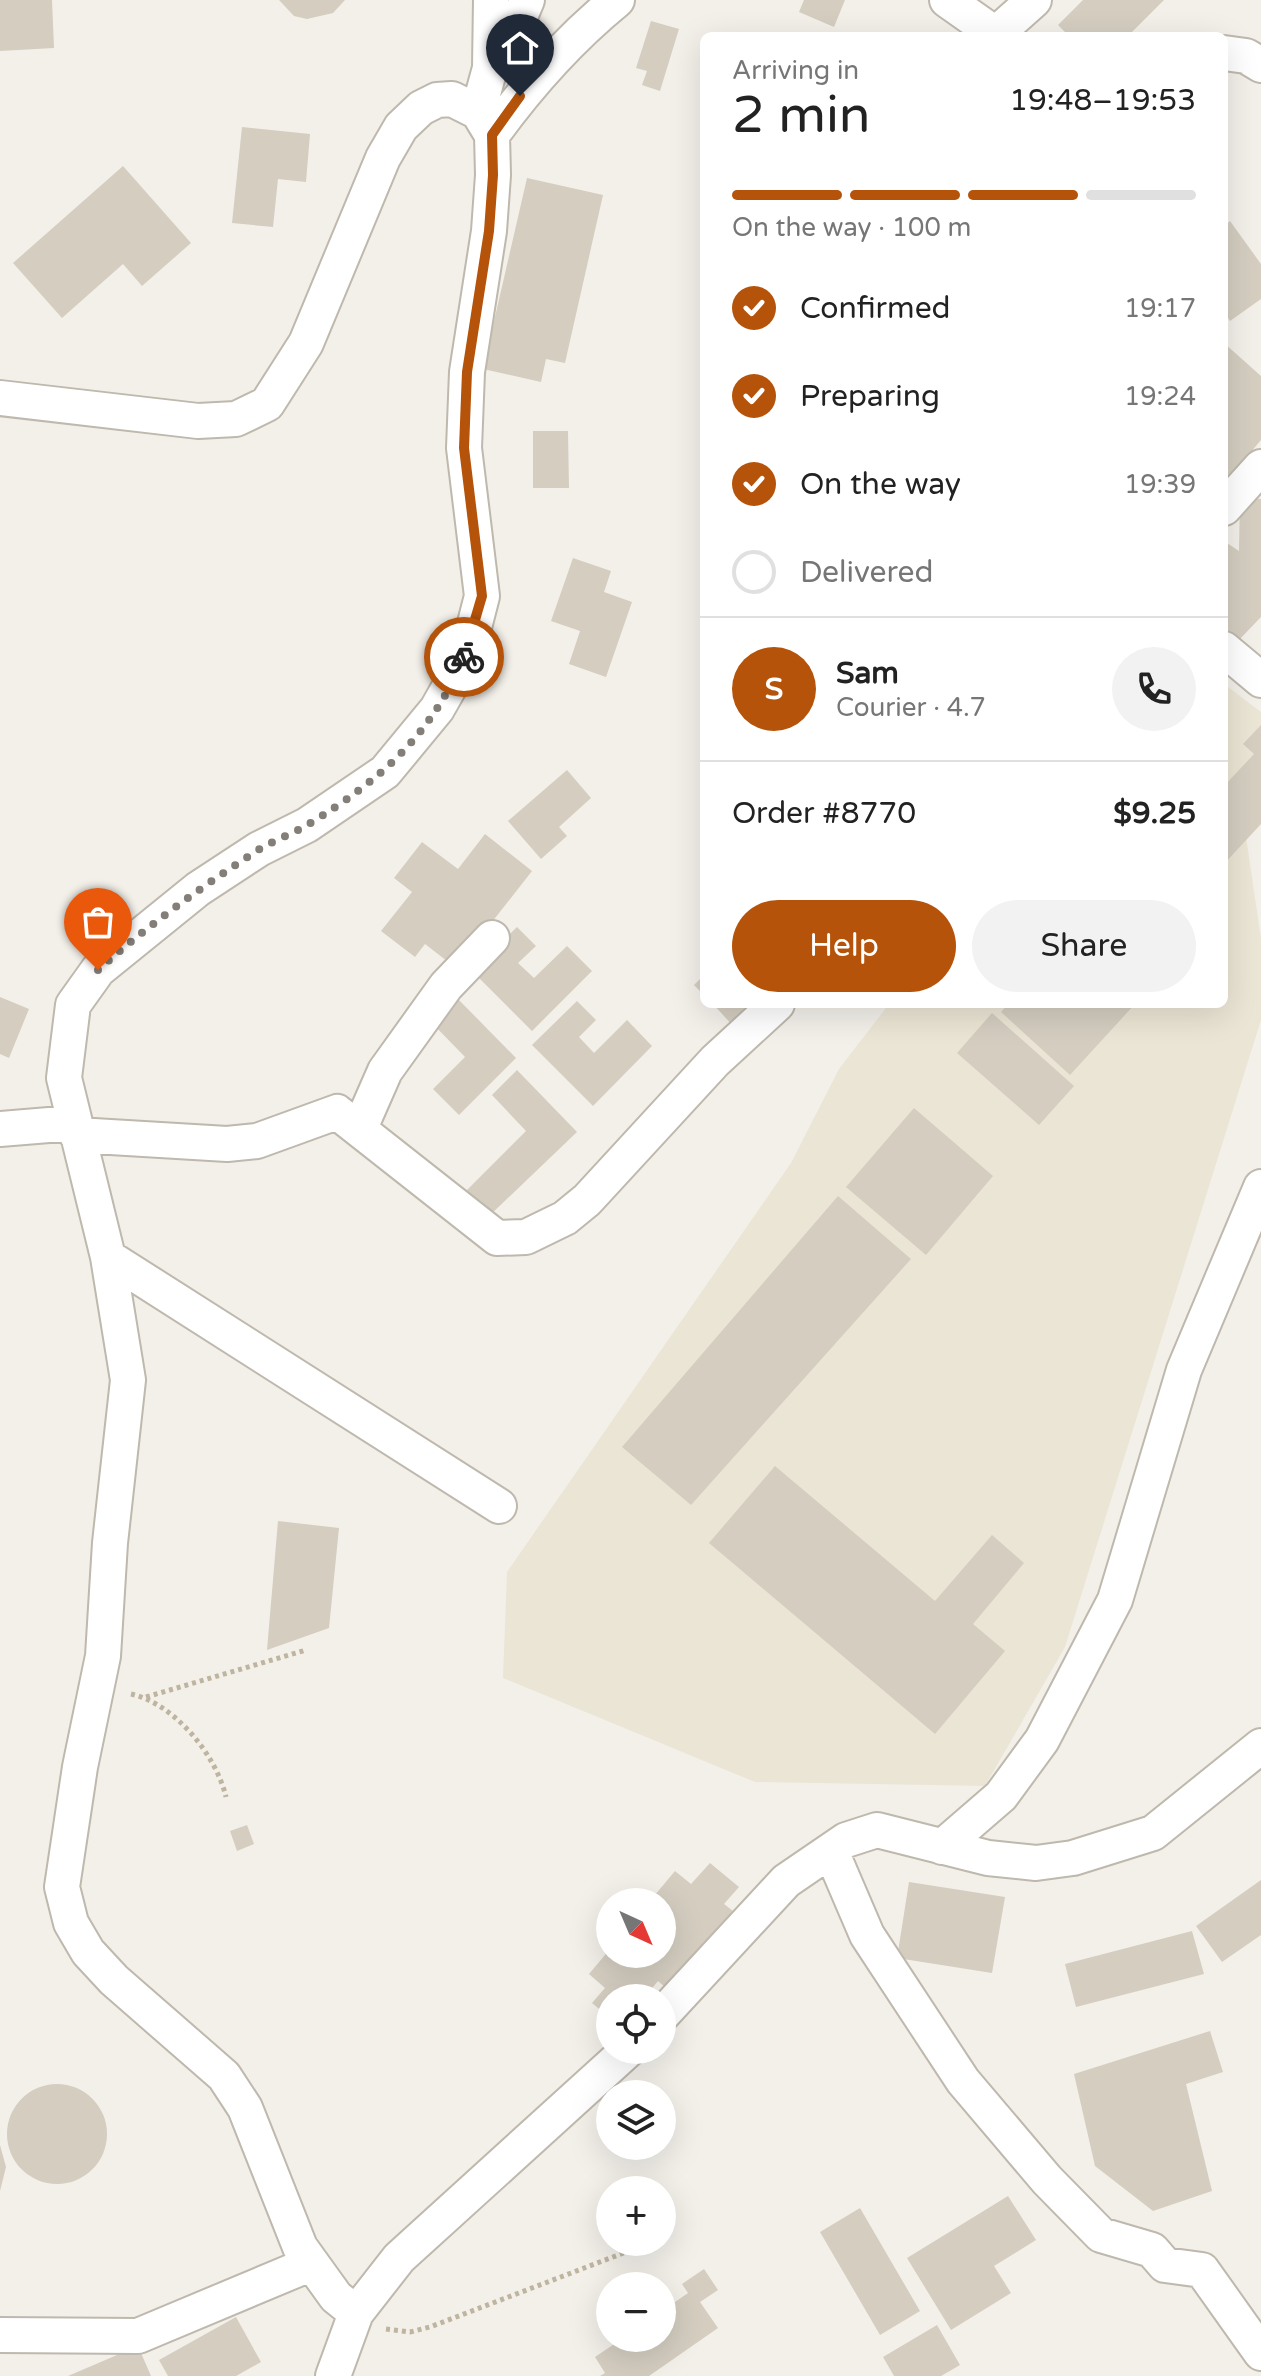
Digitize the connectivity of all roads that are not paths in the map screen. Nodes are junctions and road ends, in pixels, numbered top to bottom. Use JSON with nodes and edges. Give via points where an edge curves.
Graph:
{"nodes":[{"id":1,"x":491,"y":0,"type":"edge"},
{"id":2,"x":527,"y":0,"type":"edge"},
{"id":3,"x":617,"y":0,"type":"edge"},
{"id":4,"x":947,"y":0,"type":"edge"},
{"id":5,"x":1034,"y":0,"type":"edge"},
{"id":6,"x":993,"y":32,"type":"edge"},
{"id":7,"x":1000,"y":32,"type":"edge"},
{"id":8,"x":1228,"y":54,"type":"edge"},
{"id":9,"x":1261,"y":65,"type":"edge"},
{"id":10,"x":490,"y":68,"type":"junction"},
{"id":11,"x":485,"y":124,"type":"junction"},
{"id":12,"x":0,"y":398,"type":"edge"},
{"id":13,"x":1261,"y":467,"type":"edge"},
{"id":14,"x":1228,"y":504,"type":"edge"},
{"id":15,"x":1228,"y":652,"type":"edge"},
{"id":16,"x":1261,"y":680,"type":"edge"},
{"id":17,"x":492,"y":938,"type":"dead end"},
{"id":18,"x":773,"y":1008,"type":"edge"},
{"id":19,"x":360,"y":1128,"type":"junction"},
{"id":20,"x":0,"y":1129,"type":"edge"},
{"id":21,"x":75,"y":1129,"type":"junction"},
{"id":22,"x":1261,"y":1187,"type":"edge"},
{"id":23,"x":108,"y":1257,"type":"junction"},
{"id":24,"x":499,"y":1506,"type":"dead end"},
{"id":25,"x":1261,"y":1746,"type":"edge"},
{"id":26,"x":942,"y":1847,"type":"junction"},
{"id":27,"x":831,"y":1851,"type":"junction"},
{"id":28,"x":676,"y":2000,"type":"edge"},
{"id":29,"x":613,"y":2064,"type":"edge"},
{"id":30,"x":310,"y":2264,"type":"junction"},
{"id":31,"x":356,"y":2313,"type":"junction"},
{"id":32,"x":0,"y":2335,"type":"edge"},
{"id":33,"x":1261,"y":2353,"type":"edge"},
{"id":34,"x":333,"y":2376,"type":"edge"}],
"edges":[{"from":1,"to":10,"type":"street"},
{"from":2,"to":10,"type":"street"},
{"from":3,"to":11,"type":"street"},
{"from":4,"to":6,"type":"street"},
{"from":5,"to":7,"type":"street"},
{"from":8,"to":9,"type":"street"},
{"from":10,"to":11,"type":"street"},
{"from":11,"to":12,"type":"street","via":[[452,99],[421,108],[401,127],[306,343],[267,404],[236,419],[198,421]]},
{"from":11,"to":21,"type":"street","via":[[493,175],[467,372],[464,448],[482,596],[471,639],[437,709],[385,772],[198,889],[98,970],[73,1005],[71,1017],[64,1078]]},
{"from":13,"to":14,"type":"street"},
{"from":15,"to":16,"type":"street"},
{"from":17,"to":19,"type":"street","via":[[446,986],[385,1071]]},
{"from":18,"to":19,"type":"street","via":[[715,1061],[587,1200],[548,1230],[526,1237],[497,1238]]},
{"from":19,"to":21,"type":"street","via":[[337,1112],[257,1141],[227,1144]]},
{"from":20,"to":21,"type":"street"},
{"from":21,"to":23,"type":"street"},
{"from":22,"to":26,"type":"street","via":[[1184,1370],[1115,1600],[1042,1740],[1001,1796]]},
{"from":23,"to":24,"type":"street"},
{"from":23,"to":30,"type":"street","via":[[128,1380],[98,1687],[62,1887],[71,1923],[88,1952],[224,2076],[245,2108],[286,2219]]},
{"from":25,"to":26,"type":"street","via":[[1153,1833],[1108,1848],[1036,1863]]},
{"from":26,"to":27,"type":"street","via":[[877,1830]]},
{"from":27,"to":28,"type":"street","via":[[786,1881]]},
{"from":27,"to":33,"type":"street","via":[[867,1935],[954,2068],[1047,2180],[1101,2235],[1152,2250],[1165,2265],[1202,2270]]},
{"from":29,"to":31,"type":"street","via":[[399,2258]]},
{"from":30,"to":31,"type":"street"},
{"from":30,"to":32,"type":"street","via":[[138,2336]]},
{"from":31,"to":34,"type":"street"}]}
